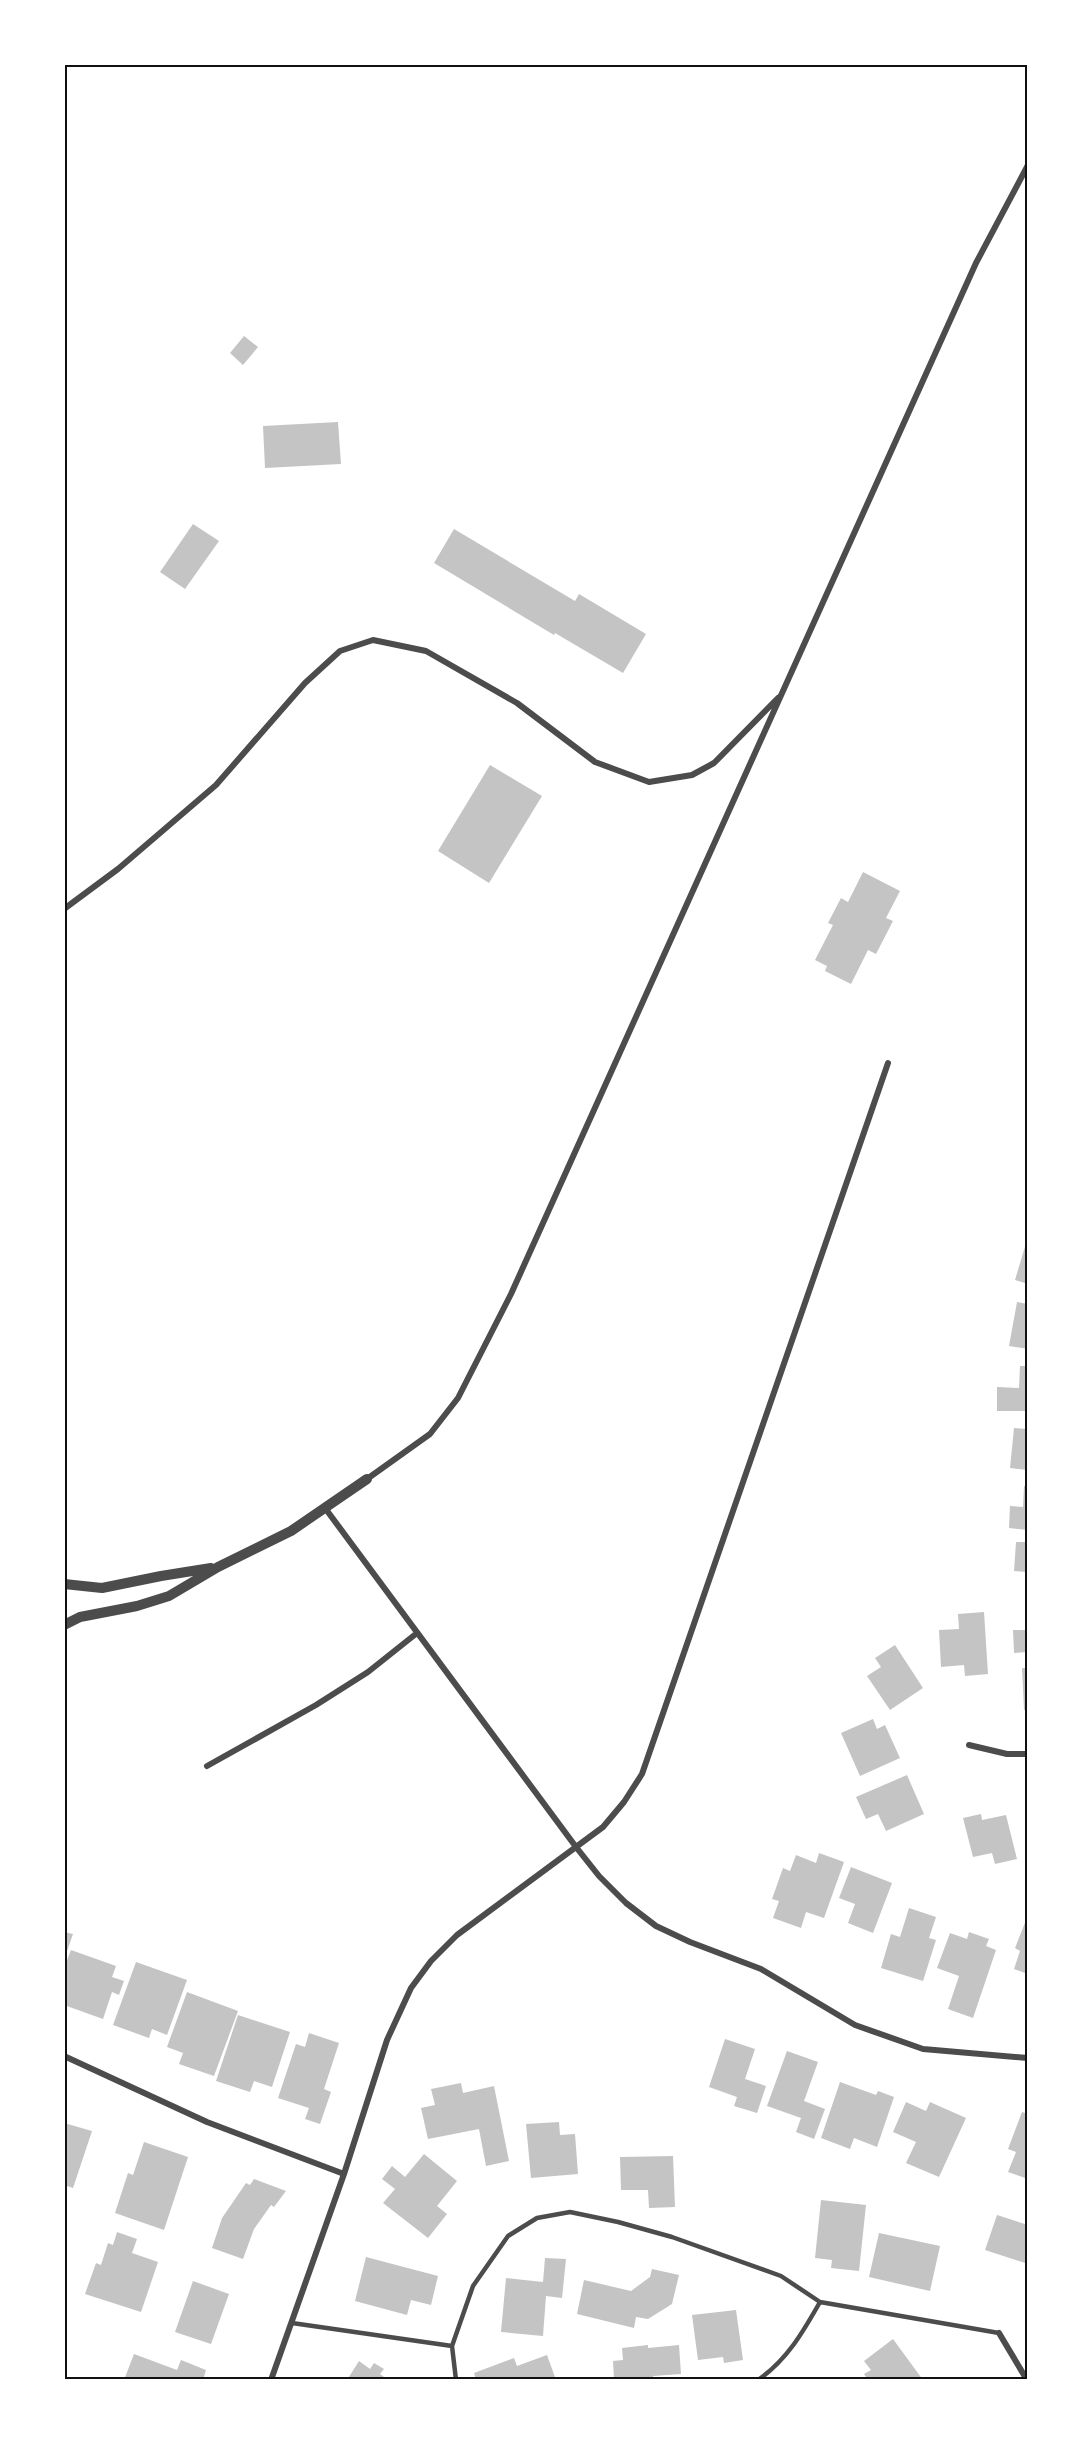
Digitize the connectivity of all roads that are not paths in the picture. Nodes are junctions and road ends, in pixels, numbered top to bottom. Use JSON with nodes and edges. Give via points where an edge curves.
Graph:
{"nodes":[{"id":1,"x":1028,"y":165,"type":"edge"},
{"id":2,"x":782,"y":694,"type":"junction"},
{"id":3,"x":64,"y":909,"type":"edge"},
{"id":4,"x":888,"y":1063,"type":"dead end"},
{"id":5,"x":367,"y":1479,"type":"joint"},
{"id":6,"x":325,"y":1508,"type":"junction"},
{"id":7,"x":218,"y":1568,"type":"junction"},
{"id":8,"x":64,"y":1584,"type":"edge"},
{"id":9,"x":64,"y":1625,"type":"edge"},
{"id":10,"x":417,"y":1633,"type":"junction"},
{"id":11,"x":969,"y":1745,"type":"dead end"},
{"id":12,"x":1028,"y":1754,"type":"edge"},
{"id":13,"x":207,"y":1766,"type":"dead end"},
{"id":14,"x":576,"y":1847,"type":"junction"},
{"id":15,"x":64,"y":2056,"type":"edge"},
{"id":16,"x":1028,"y":2058,"type":"edge"},
{"id":17,"x":344,"y":2174,"type":"junction"},
{"id":18,"x":820,"y":2302,"type":"junction"},
{"id":19,"x":291,"y":2323,"type":"junction"},
{"id":20,"x":999,"y":2333,"type":"joint"},
{"id":21,"x":452,"y":2346,"type":"junction"},
{"id":22,"x":271,"y":2379,"type":"edge"},
{"id":23,"x":456,"y":2379,"type":"edge"},
{"id":24,"x":758,"y":2379,"type":"edge"},
{"id":25,"x":1027,"y":2379,"type":"edge"}],
"edges":[{"from":1,"to":2,"type":"street","via":[[976,263]]},
{"from":2,"to":3,"type":"street","via":[[714,764],[693,775],[649,782],[595,762],[517,703],[426,651],[373,640],[340,651],[305,683],[216,785],[118,869]]},
{"from":2,"to":5,"type":"street","via":[[511,1294],[458,1398],[430,1434]]},
{"from":4,"to":14,"type":"street","via":[[642,1774],[603,1827]]},
{"from":5,"to":6,"type":"street"},
{"from":6,"to":7,"type":"street","via":[[291,1531]]},
{"from":6,"to":10,"type":"street"},
{"from":7,"to":8,"type":"street","via":[[102,1588]]},
{"from":7,"to":9,"type":"street","via":[[169,1596],[80,1617]]},
{"from":10,"to":13,"type":"street","via":[[368,1672],[316,1705]]},
{"from":10,"to":14,"type":"street"},
{"from":11,"to":12,"type":"street","via":[[1007,1754]]},
{"from":14,"to":16,"type":"street","via":[[626,1904],[656,1926],[761,1969],[855,2025],[923,2049]]},
{"from":14,"to":17,"type":"street","via":[[457,1935],[431,1960],[411,1988],[387,2040]]},
{"from":15,"to":17,"type":"street","via":[[207,2122]]},
{"from":17,"to":19,"type":"street"},
{"from":18,"to":20,"type":"lane"},
{"from":18,"to":21,"type":"lane","via":[[781,2276],[672,2237],[570,2212],[537,2218],[508,2236],[473,2286]]},
{"from":18,"to":24,"type":"lane","via":[[799,2340],[772,2370]]},
{"from":19,"to":21,"type":"lane"},
{"from":19,"to":22,"type":"street"},
{"from":20,"to":25,"type":"street"},
{"from":21,"to":23,"type":"lane"}]}
